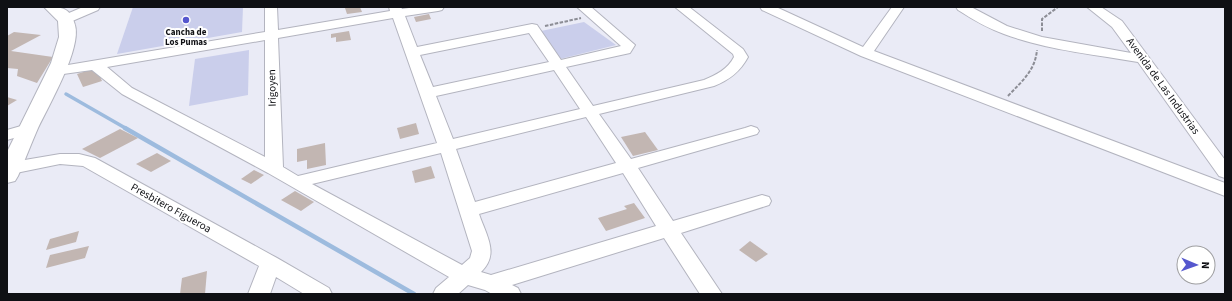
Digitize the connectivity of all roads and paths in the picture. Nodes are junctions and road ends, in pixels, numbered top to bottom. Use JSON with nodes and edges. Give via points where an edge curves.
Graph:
{"nodes":[{"id":1,"x":52,"y":7,"type":"edge"},
{"id":2,"x":94,"y":7,"type":"edge"},
{"id":3,"x":271,"y":7,"type":"edge"},
{"id":4,"x":438,"y":7,"type":"edge"},
{"id":5,"x":681,"y":7,"type":"edge"},
{"id":6,"x":896,"y":7,"type":"edge"},
{"id":7,"x":962,"y":7,"type":"edge"},
{"id":8,"x":1058,"y":7,"type":"edge"},
{"id":9,"x":1093,"y":7,"type":"edge"},
{"id":10,"x":772,"y":9,"type":"edge"},
{"id":11,"x":396,"y":11,"type":"edge"},
{"id":12,"x":588,"y":12,"type":"edge"},
{"id":13,"x":66,"y":19,"type":"junction"},
{"id":14,"x":532,"y":28,"type":"junction"},
{"id":15,"x":271,"y":36,"type":"junction"},
{"id":16,"x":1037,"y":40,"type":"junction"},
{"id":17,"x":412,"y":52,"type":"junction"},
{"id":18,"x":866,"y":53,"type":"junction"},
{"id":19,"x":1144,"y":59,"type":"junction"},
{"id":20,"x":95,"y":65,"type":"junction"},
{"id":21,"x":557,"y":65,"type":"junction"},
{"id":22,"x":56,"y":71,"type":"junction"},
{"id":23,"x":427,"y":93,"type":"junction"},
{"id":24,"x":1001,"y":104,"type":"junction"},
{"id":25,"x":588,"y":111,"type":"junction"},
{"id":26,"x":28,"y":129,"type":"junction"},
{"id":27,"x":751,"y":131,"type":"dead end"},
{"id":28,"x":7,"y":135,"type":"edge"},
{"id":29,"x":447,"y":146,"type":"junction"},
{"id":30,"x":627,"y":166,"type":"junction"},
{"id":31,"x":274,"y":169,"type":"junction"},
{"id":32,"x":9,"y":172,"type":"edge"},
{"id":33,"x":1225,"y":172,"type":"edge"},
{"id":34,"x":295,"y":182,"type":"junction"},
{"id":35,"x":1225,"y":190,"type":"edge"},
{"id":36,"x":762,"y":201,"type":"dead end"},
{"id":37,"x":469,"y":210,"type":"junction"},
{"id":38,"x":668,"y":228,"type":"junction"},
{"id":39,"x":270,"y":263,"type":"junction"},
{"id":40,"x":464,"y":276,"type":"junction"},
{"id":41,"x":491,"y":283,"type":"junction"},
{"id":42,"x":259,"y":294,"type":"edge"},
{"id":43,"x":321,"y":294,"type":"edge"},
{"id":44,"x":444,"y":294,"type":"edge"},
{"id":45,"x":510,"y":294,"type":"edge"},
{"id":46,"x":711,"y":294,"type":"edge"}],
"edges":[{"from":1,"to":13,"type":"main road"},
{"from":2,"to":13,"type":"street"},
{"from":3,"to":15,"type":"street","name":"Irigoyen"},
{"from":4,"to":11,"type":"street"},
{"from":5,"to":25,"type":"street","via":[[738,52],[741,58],[739,62],[722,78],[709,83]]},
{"from":6,"to":18,"type":"street"},
{"from":7,"to":16,"type":"street","via":[[1008,31]]},
{"from":8,"to":16,"type":"path","via":[[1042,19],[1042,34]]},
{"from":9,"to":19,"type":"street","name":"Avenida de Las Industrias","via":[[1117,24]]},
{"from":10,"to":18,"type":"street"},
{"from":11,"to":15,"type":"street"},
{"from":11,"to":17,"type":"street"},
{"from":12,"to":14,"type":"path"},
{"from":12,"to":21,"type":"street","via":[[628,45],[625,50]]},
{"from":13,"to":22,"type":"main road","via":[[69,30]]},
{"from":14,"to":17,"type":"street"},
{"from":14,"to":21,"type":"street"},
{"from":15,"to":20,"type":"street"},
{"from":15,"to":31,"type":"street","name":"Irigoyen"},
{"from":16,"to":19,"type":"street"},
{"from":16,"to":24,"type":"path","via":[[1037,61],[1029,75]]},
{"from":17,"to":23,"type":"street"},
{"from":18,"to":24,"type":"street"},
{"from":19,"to":33,"type":"street","name":"Avenida de Las Industrias"},
{"from":20,"to":22,"type":"street"},
{"from":20,"to":31,"type":"street","via":[[127,91]]},
{"from":21,"to":23,"type":"street"},
{"from":21,"to":25,"type":"street"},
{"from":22,"to":26,"type":"main road"},
{"from":23,"to":29,"type":"street"},
{"from":24,"to":35,"type":"street"},
{"from":25,"to":29,"type":"street"},
{"from":25,"to":30,"type":"street"},
{"from":26,"to":28,"type":"street"},
{"from":26,"to":32,"type":"main road"},
{"from":27,"to":30,"type":"street"},
{"from":29,"to":34,"type":"street"},
{"from":29,"to":37,"type":"street"},
{"from":30,"to":37,"type":"street"},
{"from":30,"to":38,"type":"street"},
{"from":31,"to":34,"type":"street"},
{"from":32,"to":39,"type":"street","name":"Presbitero Figueroa","via":[[66,159],[89,162]]},
{"from":34,"to":40,"type":"street"},
{"from":36,"to":38,"type":"street"},
{"from":37,"to":40,"type":"street","via":[[482,251],[480,262]]},
{"from":38,"to":41,"type":"street"},
{"from":38,"to":46,"type":"street"},
{"from":39,"to":42,"type":"street"},
{"from":39,"to":43,"type":"street","name":"Presbitero Figueroa"},
{"from":40,"to":41,"type":"street"},
{"from":40,"to":44,"type":"street"},
{"from":41,"to":45,"type":"street"}]}
